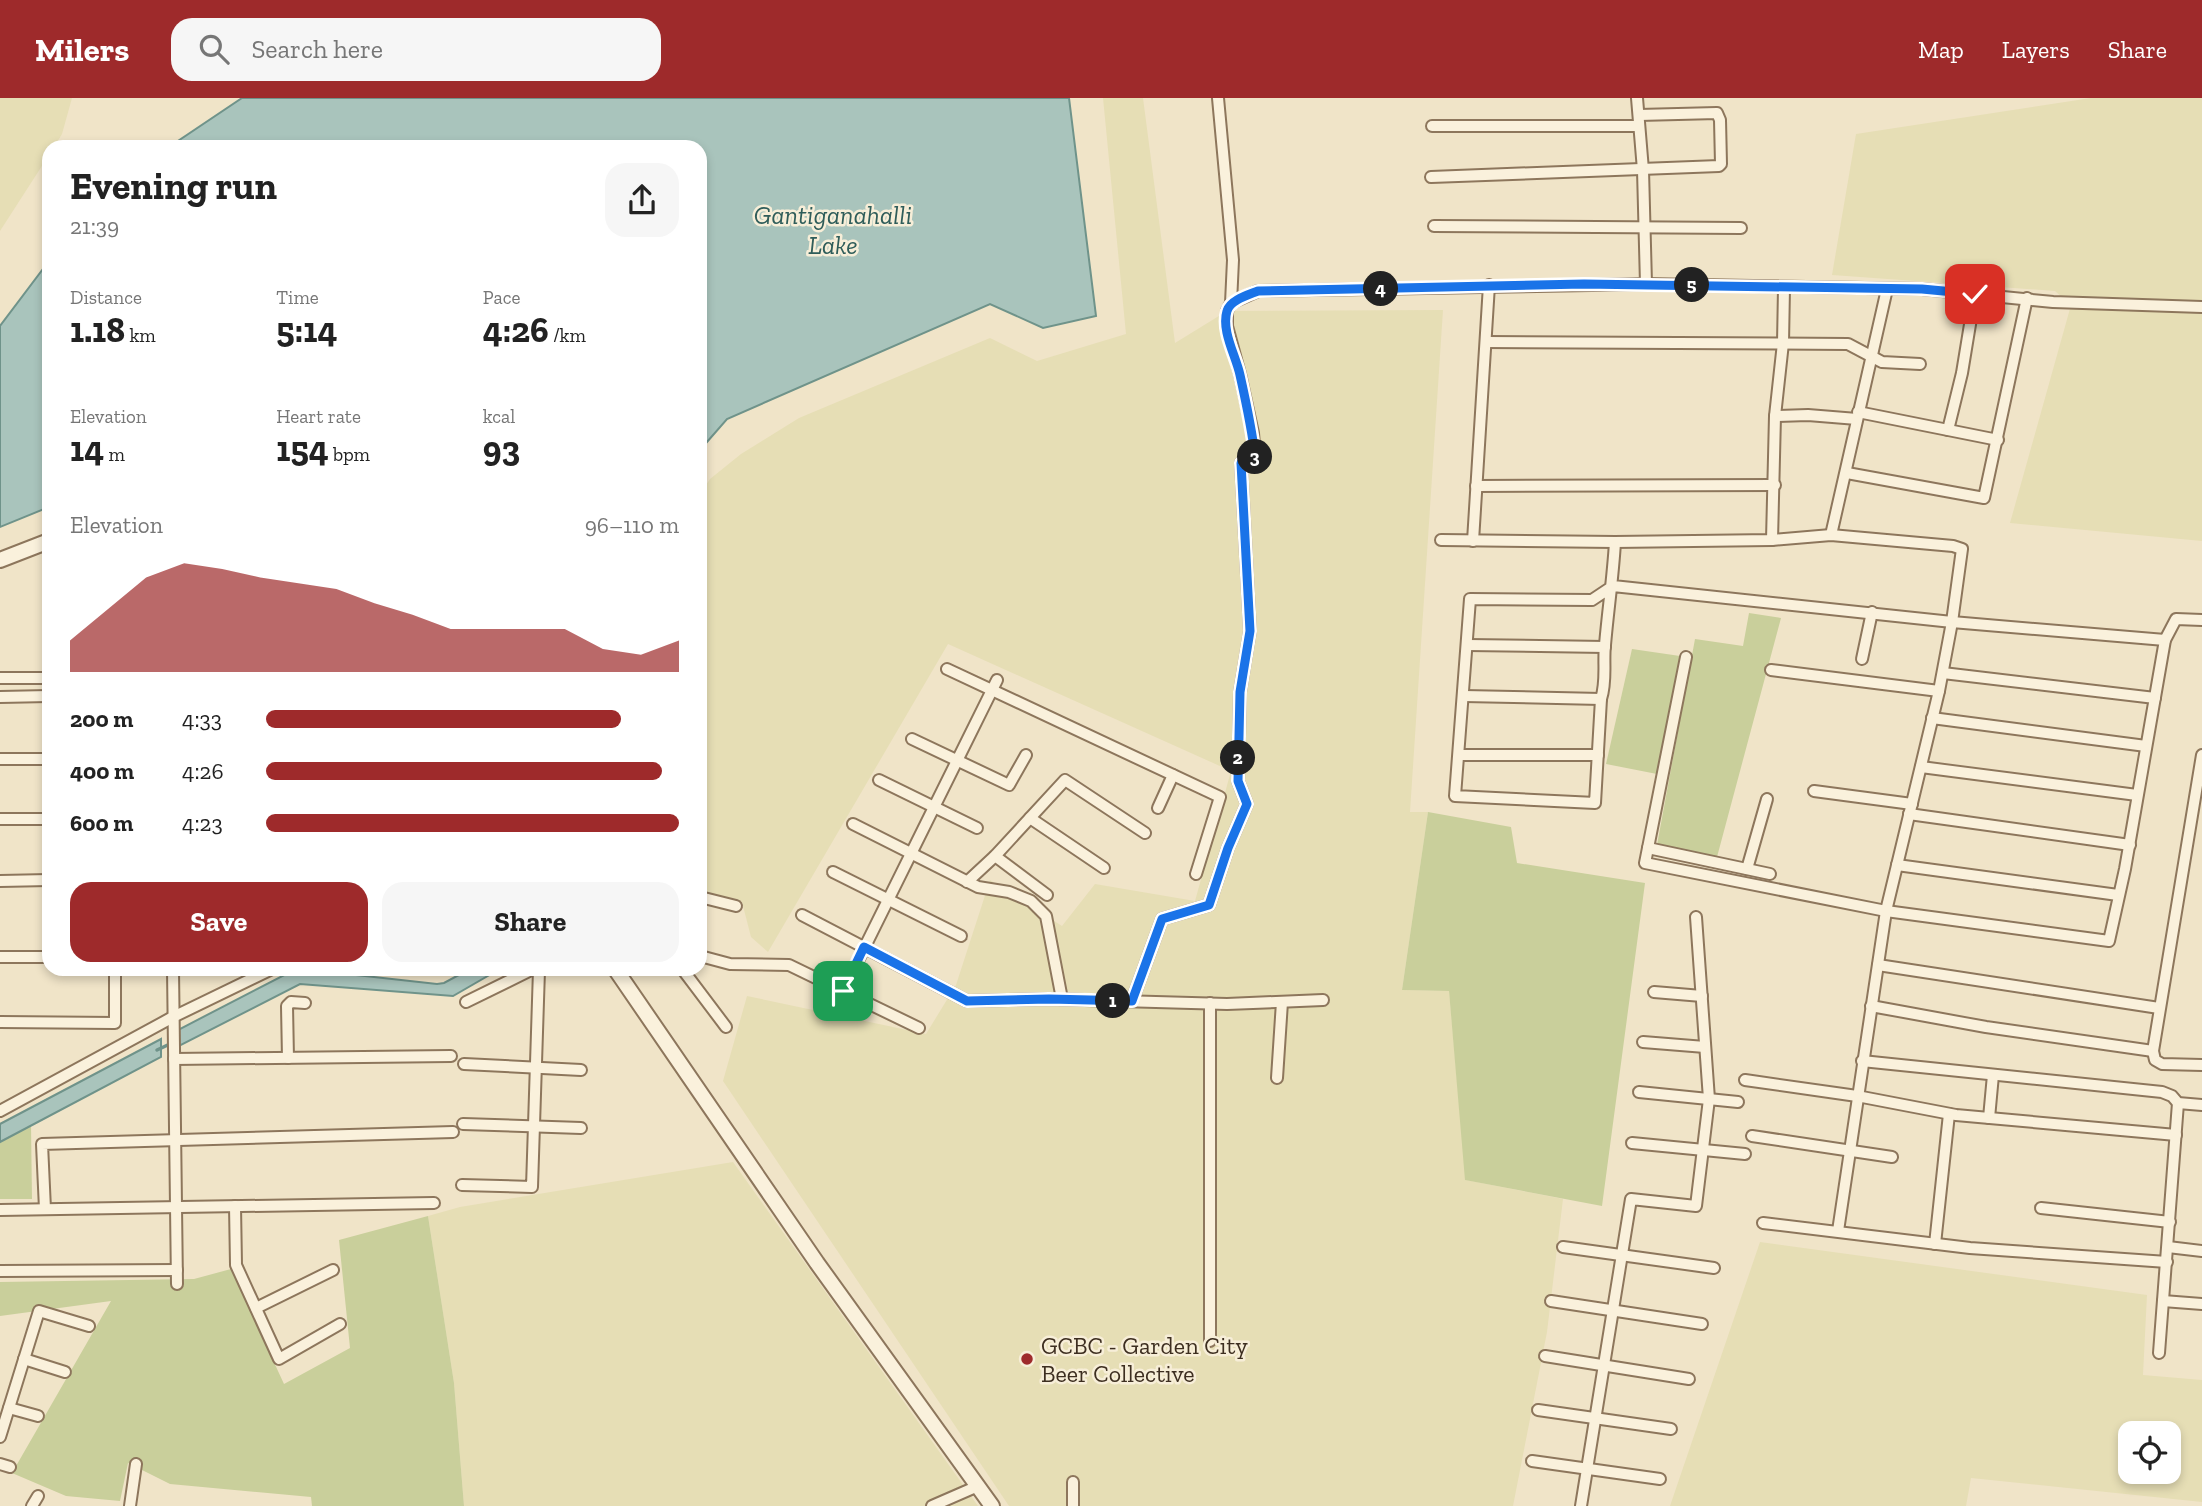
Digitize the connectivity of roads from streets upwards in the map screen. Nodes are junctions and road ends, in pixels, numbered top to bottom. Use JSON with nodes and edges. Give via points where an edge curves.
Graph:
{"nodes":[{"id":1,"x":1218,"y":98,"type":"edge"},
{"id":2,"x":1637,"y":98,"type":"edge"},
{"id":3,"x":1639,"y":121,"type":"junction"},
{"id":4,"x":1432,"y":126,"type":"dead end"},
{"id":5,"x":1643,"y":170,"type":"junction"},
{"id":6,"x":1431,"y":177,"type":"dead end"},
{"id":7,"x":1434,"y":226,"type":"dead end"},
{"id":8,"x":1645,"y":228,"type":"junction"},
{"id":9,"x":1741,"y":228,"type":"dead end"},
{"id":10,"x":1646,"y":284,"type":"junction"},
{"id":11,"x":1489,"y":285,"type":"junction"},
{"id":12,"x":1784,"y":288,"type":"junction"},
{"id":13,"x":1887,"y":289,"type":"junction"},
{"id":14,"x":1975,"y":294,"type":"junction"},
{"id":15,"x":2027,"y":298,"type":"junction"},
{"id":16,"x":1231,"y":303,"type":"junction"},
{"id":17,"x":2202,"y":307,"type":"edge"},
{"id":18,"x":1486,"y":342,"type":"junction"},
{"id":19,"x":1783,"y":343,"type":"junction"},
{"id":20,"x":1874,"y":356,"type":"junction"},
{"id":21,"x":1920,"y":365,"type":"dead end"},
{"id":22,"x":1857,"y":415,"type":"junction"},
{"id":23,"x":1776,"y":416,"type":"junction"},
{"id":24,"x":1948,"y":430,"type":"junction"},
{"id":25,"x":1998,"y":440,"type":"junction"},
{"id":26,"x":1847,"y":473,"type":"junction"},
{"id":27,"x":1775,"y":485,"type":"junction"},
{"id":28,"x":1476,"y":486,"type":"junction"},
{"id":29,"x":1831,"y":535,"type":"junction"},
{"id":30,"x":1441,"y":540,"type":"dead end"},
{"id":31,"x":1772,"y":540,"type":"junction"},
{"id":32,"x":1473,"y":541,"type":"junction"},
{"id":33,"x":1615,"y":542,"type":"junction"},
{"id":34,"x":42,"y":544,"type":"edge"},
{"id":35,"x":0,"y":560,"type":"edge"},
{"id":36,"x":1613,"y":586,"type":"junction"},
{"id":37,"x":1872,"y":612,"type":"junction"},
{"id":38,"x":2202,"y":620,"type":"edge"},
{"id":39,"x":1952,"y":622,"type":"junction"},
{"id":40,"x":2165,"y":640,"type":"junction"},
{"id":41,"x":1468,"y":645,"type":"junction"},
{"id":42,"x":1605,"y":647,"type":"junction"},
{"id":43,"x":1686,"y":656,"type":"dead end"},
{"id":44,"x":1862,"y":659,"type":"dead end"},
{"id":45,"x":947,"y":669,"type":"dead end"},
{"id":46,"x":1771,"y":670,"type":"dead end"},
{"id":47,"x":1942,"y":673,"type":"junction"},
{"id":48,"x":0,"y":678,"type":"edge"},
{"id":49,"x":42,"y":678,"type":"edge"},
{"id":50,"x":994,"y":685,"type":"junction"},
{"id":51,"x":1939,"y":691,"type":"junction"},
{"id":52,"x":42,"y":696,"type":"edge"},
{"id":53,"x":1464,"y":696,"type":"junction"},
{"id":54,"x":0,"y":698,"type":"edge"},
{"id":55,"x":2155,"y":698,"type":"junction"},
{"id":56,"x":1601,"y":699,"type":"junction"},
{"id":57,"x":1933,"y":718,"type":"junction"},
{"id":58,"x":912,"y":739,"type":"dead end"},
{"id":59,"x":2146,"y":747,"type":"junction"},
{"id":60,"x":1026,"y":755,"type":"dead end"},
{"id":61,"x":1459,"y":755,"type":"junction"},
{"id":62,"x":1598,"y":755,"type":"junction"},
{"id":63,"x":2202,"y":755,"type":"edge"},
{"id":64,"x":0,"y":759,"type":"edge"},
{"id":65,"x":42,"y":759,"type":"edge"},
{"id":66,"x":957,"y":761,"type":"junction"},
{"id":67,"x":1921,"y":766,"type":"junction"},
{"id":68,"x":1173,"y":775,"type":"junction"},
{"id":69,"x":879,"y":780,"type":"dead end"},
{"id":70,"x":1814,"y":790,"type":"dead end"},
{"id":71,"x":2137,"y":795,"type":"junction"},
{"id":72,"x":1768,"y":799,"type":"dead end"},
{"id":73,"x":934,"y":807,"type":"junction"},
{"id":74,"x":1158,"y":808,"type":"dead end"},
{"id":75,"x":1911,"y":809,"type":"junction"},
{"id":76,"x":1030,"y":818,"type":"junction"},
{"id":77,"x":0,"y":819,"type":"edge"},
{"id":78,"x":42,"y":819,"type":"edge"},
{"id":79,"x":853,"y":824,"type":"dead end"},
{"id":80,"x":977,"y":828,"type":"dead end"},
{"id":81,"x":1145,"y":833,"type":"dead end"},
{"id":82,"x":2130,"y":845,"type":"junction"},
{"id":83,"x":1648,"y":848,"type":"junction"},
{"id":84,"x":910,"y":855,"type":"junction"},
{"id":85,"x":995,"y":856,"type":"junction"},
{"id":86,"x":1897,"y":865,"type":"junction"},
{"id":87,"x":1104,"y":868,"type":"dead end"},
{"id":88,"x":1747,"y":869,"type":"junction"},
{"id":89,"x":833,"y":873,"type":"dead end"},
{"id":90,"x":1196,"y":874,"type":"dead end"},
{"id":91,"x":1770,"y":874,"type":"dead end"},
{"id":92,"x":42,"y":880,"type":"edge"},
{"id":93,"x":0,"y":881,"type":"edge"},
{"id":94,"x":967,"y":882,"type":"junction"},
{"id":95,"x":1047,"y":895,"type":"dead end"},
{"id":96,"x":2118,"y":895,"type":"junction"},
{"id":97,"x":707,"y":899,"type":"edge"},
{"id":98,"x":888,"y":900,"type":"junction"},
{"id":99,"x":736,"y":906,"type":"dead end"},
{"id":100,"x":1886,"y":911,"type":"junction"},
{"id":101,"x":802,"y":915,"type":"dead end"},
{"id":102,"x":1696,"y":917,"type":"dead end"},
{"id":103,"x":961,"y":936,"type":"dead end"},
{"id":104,"x":864,"y":947,"type":"junction"},
{"id":105,"x":0,"y":957,"type":"edge"},
{"id":106,"x":42,"y":957,"type":"edge"},
{"id":107,"x":707,"y":958,"type":"edge"},
{"id":108,"x":1878,"y":965,"type":"junction"},
{"id":109,"x":114,"y":976,"type":"edge"},
{"id":110,"x":173,"y":976,"type":"edge"},
{"id":111,"x":259,"y":976,"type":"edge"},
{"id":112,"x":519,"y":976,"type":"edge"},
{"id":113,"x":539,"y":976,"type":"edge"},
{"id":114,"x":620,"y":976,"type":"edge"},
{"id":115,"x":688,"y":976,"type":"edge"},
{"id":116,"x":843,"y":991,"type":"junction"},
{"id":117,"x":1654,"y":992,"type":"dead end"},
{"id":118,"x":1702,"y":996,"type":"junction"},
{"id":119,"x":1062,"y":999,"type":"junction"},
{"id":120,"x":1323,"y":1000,"type":"dead end"},
{"id":121,"x":1132,"y":1001,"type":"junction"},
{"id":122,"x":466,"y":1002,"type":"dead end"},
{"id":123,"x":1282,"y":1002,"type":"junction"},
{"id":124,"x":305,"y":1003,"type":"dead end"},
{"id":125,"x":1210,"y":1003,"type":"junction"},
{"id":126,"x":1871,"y":1006,"type":"junction"},
{"id":127,"x":2159,"y":1008,"type":"junction"},
{"id":128,"x":173,"y":1021,"type":"junction"},
{"id":129,"x":0,"y":1023,"type":"edge"},
{"id":130,"x":726,"y":1027,"type":"dead end"},
{"id":131,"x":919,"y":1028,"type":"dead end"},
{"id":132,"x":1643,"y":1042,"type":"dead end"},
{"id":133,"x":1705,"y":1047,"type":"junction"},
{"id":134,"x":2152,"y":1051,"type":"junction"},
{"id":135,"x":451,"y":1056,"type":"dead end"},
{"id":136,"x":288,"y":1058,"type":"junction"},
{"id":137,"x":174,"y":1059,"type":"junction"},
{"id":138,"x":1862,"y":1061,"type":"junction"},
{"id":139,"x":464,"y":1064,"type":"dead end"},
{"id":140,"x":2202,"y":1065,"type":"edge"},
{"id":141,"x":536,"y":1068,"type":"junction"},
{"id":142,"x":581,"y":1070,"type":"dead end"},
{"id":143,"x":1993,"y":1075,"type":"junction"},
{"id":144,"x":1277,"y":1078,"type":"dead end"},
{"id":145,"x":1745,"y":1080,"type":"dead end"},
{"id":146,"x":1639,"y":1092,"type":"dead end"},
{"id":147,"x":1857,"y":1096,"type":"junction"},
{"id":148,"x":1709,"y":1099,"type":"junction"},
{"id":149,"x":1738,"y":1102,"type":"dead end"},
{"id":150,"x":2178,"y":1103,"type":"junction"},
{"id":151,"x":2202,"y":1105,"type":"edge"},
{"id":152,"x":0,"y":1111,"type":"edge"},
{"id":153,"x":1949,"y":1114,"type":"junction"},
{"id":154,"x":1989,"y":1118,"type":"junction"},
{"id":155,"x":463,"y":1124,"type":"dead end"},
{"id":156,"x":534,"y":1126,"type":"junction"},
{"id":157,"x":581,"y":1128,"type":"dead end"},
{"id":158,"x":453,"y":1132,"type":"dead end"},
{"id":159,"x":2176,"y":1135,"type":"junction"},
{"id":160,"x":1752,"y":1136,"type":"dead end"},
{"id":161,"x":175,"y":1140,"type":"junction"},
{"id":162,"x":1632,"y":1143,"type":"dead end"},
{"id":163,"x":1703,"y":1150,"type":"junction"},
{"id":164,"x":1849,"y":1150,"type":"junction"},
{"id":165,"x":1745,"y":1154,"type":"dead end"},
{"id":166,"x":1892,"y":1157,"type":"dead end"},
{"id":167,"x":462,"y":1185,"type":"dead end"},
{"id":168,"x":434,"y":1203,"type":"dead end"},
{"id":169,"x":235,"y":1206,"type":"junction"},
{"id":170,"x":176,"y":1207,"type":"junction"},
{"id":171,"x":2040,"y":1208,"type":"dead end"},
{"id":172,"x":45,"y":1209,"type":"junction"},
{"id":173,"x":0,"y":1210,"type":"edge"},
{"id":174,"x":2170,"y":1222,"type":"junction"},
{"id":175,"x":1763,"y":1223,"type":"dead end"},
{"id":176,"x":1838,"y":1231,"type":"junction"},
{"id":177,"x":1935,"y":1244,"type":"junction"},
{"id":178,"x":1563,"y":1247,"type":"dead end"},
{"id":179,"x":2168,"y":1247,"type":"junction"},
{"id":180,"x":2202,"y":1251,"type":"edge"},
{"id":181,"x":1622,"y":1255,"type":"junction"},
{"id":182,"x":2167,"y":1262,"type":"junction"},
{"id":183,"x":1714,"y":1268,"type":"dead end"},
{"id":184,"x":0,"y":1270,"type":"edge"},
{"id":185,"x":177,"y":1270,"type":"junction"},
{"id":186,"x":333,"y":1270,"type":"dead end"},
{"id":187,"x":177,"y":1284,"type":"dead end"},
{"id":188,"x":1551,"y":1301,"type":"dead end"},
{"id":189,"x":2163,"y":1301,"type":"junction"},
{"id":190,"x":2202,"y":1304,"type":"edge"},
{"id":191,"x":256,"y":1308,"type":"junction"},
{"id":192,"x":1613,"y":1310,"type":"junction"},
{"id":193,"x":340,"y":1324,"type":"dead end"},
{"id":194,"x":1702,"y":1324,"type":"dead end"},
{"id":195,"x":89,"y":1326,"type":"dead end"},
{"id":196,"x":1210,"y":1341,"type":"dead end"},
{"id":197,"x":2159,"y":1353,"type":"dead end"},
{"id":198,"x":1545,"y":1356,"type":"dead end"},
{"id":199,"x":24,"y":1359,"type":"junction"},
{"id":200,"x":1604,"y":1365,"type":"junction"},
{"id":201,"x":65,"y":1372,"type":"dead end"},
{"id":202,"x":1689,"y":1379,"type":"dead end"},
{"id":203,"x":9,"y":1408,"type":"junction"},
{"id":204,"x":1538,"y":1410,"type":"dead end"},
{"id":205,"x":38,"y":1416,"type":"dead end"},
{"id":206,"x":1596,"y":1418,"type":"junction"},
{"id":207,"x":1671,"y":1429,"type":"dead end"},
{"id":208,"x":0,"y":1437,"type":"edge"},
{"id":209,"x":1532,"y":1461,"type":"dead end"},
{"id":210,"x":136,"y":1464,"type":"dead end"},
{"id":211,"x":1588,"y":1469,"type":"junction"},
{"id":212,"x":1660,"y":1479,"type":"dead end"},
{"id":213,"x":1073,"y":1482,"type":"dead end"},
{"id":214,"x":978,"y":1486,"type":"junction"},
{"id":215,"x":130,"y":1506,"type":"edge"},
{"id":216,"x":932,"y":1506,"type":"edge"},
{"id":217,"x":992,"y":1506,"type":"edge"},
{"id":218,"x":1073,"y":1506,"type":"edge"},
{"id":219,"x":1581,"y":1506,"type":"edge"}],
"edges":[{"from":1,"to":16,"type":"street","via":[[1233,260]]},
{"from":2,"to":3,"type":"street"},
{"from":3,"to":4,"type":"street"},
{"from":3,"to":5,"type":"street"},
{"from":3,"to":5,"type":"street","via":[[1717,113],[1720,120],[1719,166]]},
{"from":5,"to":6,"type":"street"},
{"from":5,"to":8,"type":"street"},
{"from":7,"to":8,"type":"street"},
{"from":8,"to":9,"type":"street"},
{"from":8,"to":10,"type":"street"},
{"from":10,"to":11,"type":"street"},
{"from":10,"to":12,"type":"street"},
{"from":11,"to":16,"type":"street","via":[[1258,291]]},
{"from":11,"to":18,"type":"street"},
{"from":12,"to":13,"type":"street"},
{"from":12,"to":19,"type":"street"},
{"from":13,"to":14,"type":"street"},
{"from":13,"to":20,"type":"street"},
{"from":14,"to":15,"type":"street"},
{"from":14,"to":24,"type":"street"},
{"from":15,"to":17,"type":"street"},
{"from":15,"to":25,"type":"street"},
{"from":16,"to":121,"type":"street","via":[[1227,326],[1255,456],[1241,463],[1250,631],[1240,692],[1238,781],[1247,804],[1209,905],[1162,919]]},
{"from":18,"to":19,"type":"street"},
{"from":18,"to":28,"type":"street"},
{"from":19,"to":20,"type":"street","via":[[1848,344]]},
{"from":19,"to":23,"type":"street"},
{"from":20,"to":21,"type":"street","via":[[1882,362]]},
{"from":20,"to":22,"type":"street"},
{"from":22,"to":23,"type":"street"},
{"from":22,"to":24,"type":"street"},
{"from":22,"to":26,"type":"street"},
{"from":23,"to":27,"type":"street"},
{"from":24,"to":25,"type":"street"},
{"from":25,"to":26,"type":"street","via":[[1984,498]]},
{"from":26,"to":29,"type":"street"},
{"from":27,"to":28,"type":"street"},
{"from":27,"to":31,"type":"street"},
{"from":28,"to":32,"type":"street"},
{"from":29,"to":31,"type":"street"},
{"from":29,"to":39,"type":"street","via":[[1962,549]]},
{"from":30,"to":32,"type":"street"},
{"from":31,"to":33,"type":"street"},
{"from":32,"to":33,"type":"street"},
{"from":33,"to":36,"type":"street"},
{"from":34,"to":35,"type":"street"},
{"from":36,"to":37,"type":"street"},
{"from":36,"to":41,"type":"street","via":[[1592,600],[1470,599]]},
{"from":36,"to":42,"type":"street"},
{"from":37,"to":39,"type":"street"},
{"from":37,"to":44,"type":"street"},
{"from":38,"to":40,"type":"street","via":[[2176,619]]},
{"from":39,"to":40,"type":"street"},
{"from":39,"to":47,"type":"street"},
{"from":40,"to":55,"type":"street"},
{"from":41,"to":42,"type":"street"},
{"from":41,"to":53,"type":"street"},
{"from":42,"to":56,"type":"street"},
{"from":43,"to":83,"type":"street"},
{"from":45,"to":50,"type":"street"},
{"from":46,"to":51,"type":"street"},
{"from":47,"to":51,"type":"street"},
{"from":47,"to":55,"type":"street"},
{"from":48,"to":49,"type":"street"},
{"from":50,"to":66,"type":"street"},
{"from":50,"to":68,"type":"street"},
{"from":51,"to":57,"type":"street"},
{"from":52,"to":54,"type":"street"},
{"from":53,"to":56,"type":"street"},
{"from":53,"to":61,"type":"street"},
{"from":55,"to":59,"type":"street"},
{"from":56,"to":62,"type":"street"},
{"from":57,"to":59,"type":"street"},
{"from":57,"to":67,"type":"street"},
{"from":58,"to":66,"type":"street"},
{"from":59,"to":71,"type":"street"},
{"from":60,"to":66,"type":"street","via":[[1009,785]]},
{"from":61,"to":62,"type":"street"},
{"from":61,"to":62,"type":"street","via":[[1455,796],[1595,803]]},
{"from":63,"to":127,"type":"street"},
{"from":64,"to":65,"type":"street"},
{"from":66,"to":73,"type":"street"},
{"from":67,"to":71,"type":"street"},
{"from":67,"to":75,"type":"street"},
{"from":68,"to":74,"type":"street"},
{"from":68,"to":90,"type":"street","via":[[1220,797]]},
{"from":69,"to":73,"type":"street"},
{"from":70,"to":75,"type":"street"},
{"from":71,"to":82,"type":"street"},
{"from":72,"to":88,"type":"street"},
{"from":73,"to":80,"type":"street"},
{"from":73,"to":84,"type":"street"},
{"from":75,"to":82,"type":"street"},
{"from":75,"to":86,"type":"street"},
{"from":76,"to":81,"type":"street","via":[[1065,780]]},
{"from":76,"to":85,"type":"street"},
{"from":76,"to":87,"type":"street"},
{"from":77,"to":78,"type":"street"},
{"from":79,"to":84,"type":"street"},
{"from":82,"to":96,"type":"street"},
{"from":83,"to":88,"type":"street"},
{"from":83,"to":100,"type":"street","via":[[1645,863]]},
{"from":84,"to":94,"type":"street"},
{"from":84,"to":98,"type":"street"},
{"from":85,"to":94,"type":"street"},
{"from":85,"to":95,"type":"street"},
{"from":86,"to":96,"type":"street"},
{"from":86,"to":100,"type":"street"},
{"from":88,"to":91,"type":"street"},
{"from":89,"to":98,"type":"street"},
{"from":92,"to":93,"type":"street"},
{"from":94,"to":119,"type":"street","via":[[1031,901],[1046,916]]},
{"from":96,"to":100,"type":"street","via":[[2109,941]]},
{"from":97,"to":99,"type":"street"},
{"from":98,"to":103,"type":"street"},
{"from":98,"to":104,"type":"street"},
{"from":100,"to":108,"type":"street"},
{"from":101,"to":104,"type":"street"},
{"from":102,"to":118,"type":"street"},
{"from":104,"to":116,"type":"street"},
{"from":104,"to":119,"type":"street","via":[[967,1001]]},
{"from":105,"to":106,"type":"street"},
{"from":107,"to":116,"type":"street","via":[[730,964],[789,965]]},
{"from":108,"to":126,"type":"street"},
{"from":108,"to":127,"type":"street"},
{"from":109,"to":129,"type":"street","via":[[115,1023]]},
{"from":110,"to":128,"type":"street"},
{"from":111,"to":128,"type":"street"},
{"from":112,"to":122,"type":"street"},
{"from":113,"to":141,"type":"street"},
{"from":114,"to":214,"type":"street","via":[[817,1264]]},
{"from":115,"to":130,"type":"street"},
{"from":116,"to":131,"type":"street"},
{"from":117,"to":118,"type":"street"},
{"from":118,"to":133,"type":"street"},
{"from":119,"to":121,"type":"street"},
{"from":120,"to":123,"type":"street"},
{"from":121,"to":125,"type":"street"},
{"from":123,"to":125,"type":"street"},
{"from":123,"to":144,"type":"street"},
{"from":124,"to":136,"type":"street","via":[[287,1006]]},
{"from":125,"to":196,"type":"street"},
{"from":126,"to":134,"type":"street"},
{"from":126,"to":138,"type":"street"},
{"from":127,"to":134,"type":"street"},
{"from":128,"to":137,"type":"street"},
{"from":128,"to":152,"type":"street"},
{"from":132,"to":133,"type":"street"},
{"from":133,"to":148,"type":"street"},
{"from":134,"to":140,"type":"street","via":[[2162,1064]]},
{"from":135,"to":136,"type":"street"},
{"from":136,"to":137,"type":"street"},
{"from":137,"to":161,"type":"street"},
{"from":138,"to":143,"type":"street"},
{"from":138,"to":147,"type":"street"},
{"from":139,"to":141,"type":"street"},
{"from":141,"to":142,"type":"street"},
{"from":141,"to":156,"type":"street"},
{"from":143,"to":150,"type":"street","via":[[2162,1092]]},
{"from":143,"to":154,"type":"street"},
{"from":145,"to":147,"type":"street"},
{"from":146,"to":148,"type":"street"},
{"from":147,"to":153,"type":"street"},
{"from":147,"to":164,"type":"street"},
{"from":148,"to":149,"type":"street"},
{"from":148,"to":163,"type":"street"},
{"from":150,"to":151,"type":"street"},
{"from":150,"to":159,"type":"street"},
{"from":153,"to":154,"type":"street"},
{"from":153,"to":177,"type":"street"},
{"from":154,"to":159,"type":"street"},
{"from":155,"to":156,"type":"street"},
{"from":156,"to":157,"type":"street"},
{"from":156,"to":167,"type":"street","via":[[532,1187]]},
{"from":158,"to":161,"type":"street"},
{"from":159,"to":174,"type":"street"},
{"from":160,"to":164,"type":"street"},
{"from":161,"to":170,"type":"street"},
{"from":161,"to":172,"type":"street","via":[[42,1144]]},
{"from":162,"to":163,"type":"street"},
{"from":163,"to":165,"type":"street"},
{"from":163,"to":181,"type":"street","via":[[1696,1206],[1631,1199]]},
{"from":164,"to":166,"type":"street"},
{"from":164,"to":176,"type":"street"},
{"from":168,"to":169,"type":"street"},
{"from":169,"to":170,"type":"street"},
{"from":169,"to":191,"type":"street","via":[[236,1265]]},
{"from":170,"to":172,"type":"street"},
{"from":170,"to":185,"type":"street"},
{"from":171,"to":174,"type":"street"},
{"from":172,"to":173,"type":"street"},
{"from":174,"to":179,"type":"street"},
{"from":175,"to":176,"type":"street"},
{"from":176,"to":177,"type":"street"},
{"from":177,"to":182,"type":"street"},
{"from":178,"to":181,"type":"street"},
{"from":179,"to":180,"type":"street"},
{"from":179,"to":182,"type":"street"},
{"from":181,"to":183,"type":"street"},
{"from":181,"to":192,"type":"street"},
{"from":182,"to":189,"type":"street"},
{"from":184,"to":185,"type":"street"},
{"from":185,"to":187,"type":"street"},
{"from":186,"to":191,"type":"street"},
{"from":188,"to":192,"type":"street"},
{"from":189,"to":190,"type":"street"},
{"from":189,"to":197,"type":"street"},
{"from":191,"to":193,"type":"street","via":[[279,1359]]},
{"from":192,"to":194,"type":"street"},
{"from":192,"to":200,"type":"street"},
{"from":195,"to":199,"type":"street","via":[[39,1311]]},
{"from":198,"to":200,"type":"street"},
{"from":199,"to":201,"type":"street"},
{"from":199,"to":203,"type":"street"},
{"from":200,"to":202,"type":"street"},
{"from":200,"to":206,"type":"street"},
{"from":203,"to":205,"type":"street"},
{"from":203,"to":208,"type":"street"},
{"from":204,"to":206,"type":"street"},
{"from":206,"to":207,"type":"street"},
{"from":206,"to":211,"type":"street"},
{"from":209,"to":211,"type":"street"},
{"from":210,"to":215,"type":"street"},
{"from":211,"to":212,"type":"street"},
{"from":211,"to":219,"type":"street"},
{"from":213,"to":218,"type":"street"},
{"from":214,"to":216,"type":"street"},
{"from":214,"to":217,"type":"street"}]}
